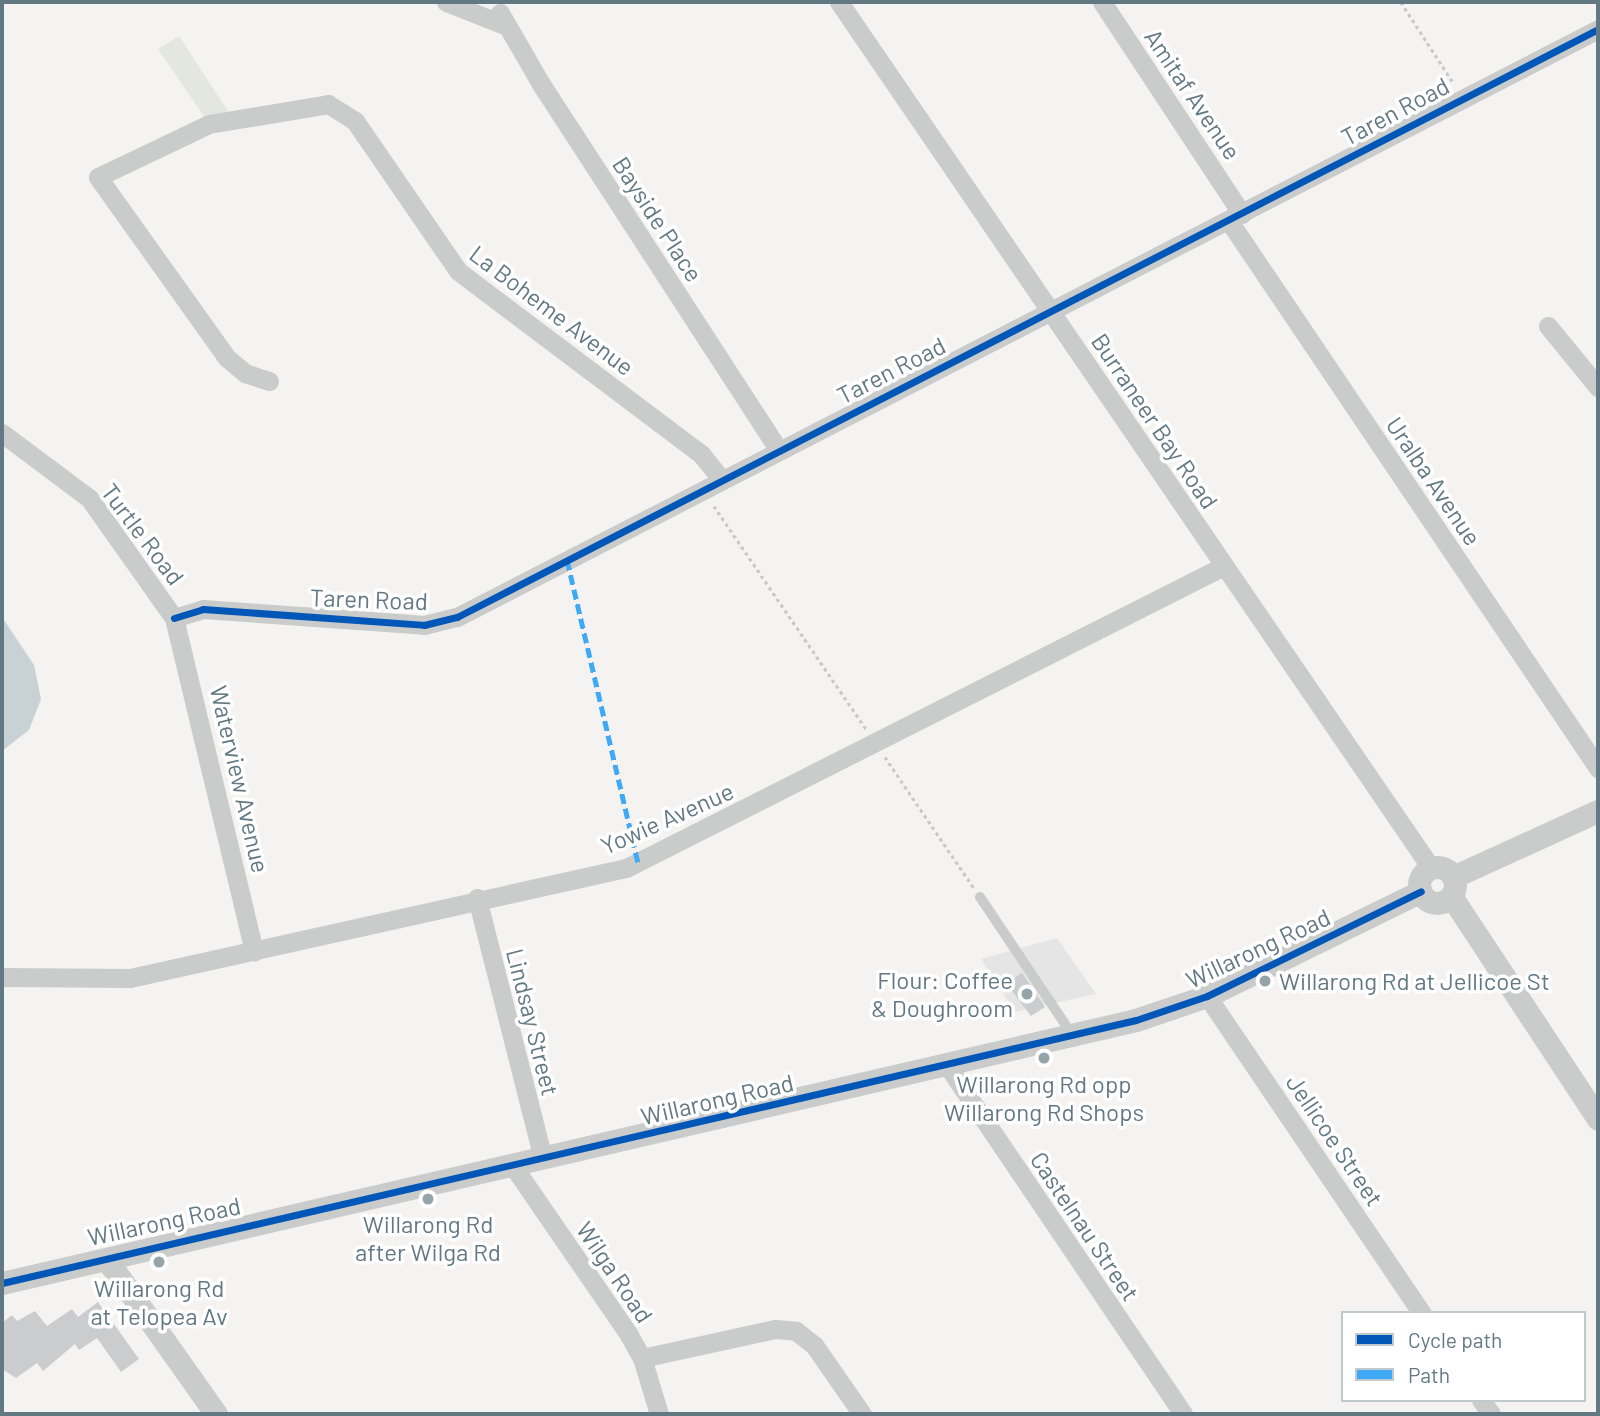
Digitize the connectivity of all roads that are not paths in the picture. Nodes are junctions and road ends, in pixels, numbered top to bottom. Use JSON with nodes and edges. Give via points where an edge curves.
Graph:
{"nodes":[{"id":1,"x":446,"y":2,"type":"edge"},
{"id":2,"x":839,"y":2,"type":"edge"},
{"id":3,"x":1102,"y":2,"type":"edge"},
{"id":4,"x":1598,"y":29,"type":"edge"},
{"id":5,"x":1236,"y":217,"type":"junction"},
{"id":6,"x":1049,"y":312,"type":"junction"},
{"id":7,"x":1548,"y":326,"type":"dead end"},
{"id":8,"x":269,"y":381,"type":"dead end"},
{"id":9,"x":1598,"y":387,"type":"edge"},
{"id":10,"x":2,"y":433,"type":"edge"},
{"id":11,"x":778,"y":449,"type":"junction"},
{"id":12,"x":721,"y":479,"type":"junction"},
{"id":13,"x":1222,"y":567,"type":"junction"},
{"id":14,"x":174,"y":618,"type":"junction"},
{"id":15,"x":1598,"y":768,"type":"edge"},
{"id":16,"x":1598,"y":811,"type":"edge"},
{"id":17,"x":1431,"y":868,"type":"junction"},
{"id":18,"x":1452,"y":887,"type":"junction"},
{"id":19,"x":1421,"y":891,"type":"junction"},
{"id":20,"x":980,"y":897,"type":"road end"},
{"id":21,"x":477,"y":898,"type":"junction"},
{"id":22,"x":254,"y":952,"type":"junction"},
{"id":23,"x":2,"y":977,"type":"edge"},
{"id":24,"x":1207,"y":996,"type":"junction"},
{"id":25,"x":1072,"y":1036,"type":"junction"},
{"id":26,"x":947,"y":1065,"type":"junction"},
{"id":27,"x":1598,"y":1119,"type":"edge"},
{"id":28,"x":543,"y":1159,"type":"junction"},
{"id":29,"x":513,"y":1166,"type":"junction"},
{"id":30,"x":107,"y":1260,"type":"junction"},
{"id":31,"x":2,"y":1283,"type":"edge"},
{"id":32,"x":1421,"y":1311,"type":"edge"},
{"id":33,"x":642,"y":1358,"type":"junction"},
{"id":34,"x":656,"y":1413,"type":"edge"},
{"id":35,"x":216,"y":1414,"type":"edge"},
{"id":36,"x":862,"y":1414,"type":"edge"},
{"id":37,"x":1183,"y":1414,"type":"edge"}],
"edges":[{"from":1,"to":11,"type":"street","name":"Bayside Place","via":[[504,20]]},
{"from":2,"to":6,"type":"street","name":"Burraneer Bay Road"},
{"from":3,"to":5,"type":"street","name":"Amitaf Avenue"},
{"from":4,"to":5,"type":"street","name":"Taren Road"},
{"from":5,"to":6,"type":"street","name":"Taren Road"},
{"from":5,"to":15,"type":"street","name":"Uralba Avenue"},
{"from":6,"to":11,"type":"street","name":"Taren Road"},
{"from":6,"to":13,"type":"street","name":"Burraneer Bay Road"},
{"from":7,"to":9,"type":"street"},
{"from":8,"to":12,"type":"street","name":"La Boheme Avenue","via":[[245,373],[227,358],[98,177],[209,124],[328,104],[355,121],[458,271],[701,454]]},
{"from":10,"to":14,"type":"street","name":"Turtle Road","via":[[89,498]]},
{"from":11,"to":12,"type":"street","name":"Taren Road"},
{"from":12,"to":14,"type":"street","name":"Taren Road","via":[[457,617],[424,625],[203,609]]},
{"from":13,"to":17,"type":"street","name":"Burraneer Bay Road"},
{"from":13,"to":21,"type":"street","name":"Yowie Avenue","via":[[626,868]]},
{"from":14,"to":22,"type":"street","name":"Waterview Avenue"},
{"from":16,"to":18,"type":"street"},
{"from":17,"to":18,"type":"street","via":[[1443,868]]},
{"from":17,"to":19,"type":"street","via":[[1420,879]]},
{"from":18,"to":19,"type":"street","via":[[1434,903]]},
{"from":18,"to":27,"type":"street"},
{"from":19,"to":24,"type":"street","name":"Willarong Road"},
{"from":20,"to":25,"type":"lane"},
{"from":21,"to":22,"type":"street","name":"Yowie Avenue"},
{"from":21,"to":28,"type":"street","name":"Lindsay Street"},
{"from":22,"to":23,"type":"street","name":"Yowie Avenue","via":[[130,978]]},
{"from":24,"to":25,"type":"street","name":"Willarong Road"},
{"from":24,"to":32,"type":"street","name":"Jellicoe Street"},
{"from":25,"to":26,"type":"street","name":"Willarong Road"},
{"from":26,"to":28,"type":"street","name":"Willarong Road"},
{"from":26,"to":37,"type":"street","name":"Castelnau Street"},
{"from":28,"to":29,"type":"street","name":"Willarong Road"},
{"from":29,"to":30,"type":"street","name":"Willarong Road"},
{"from":29,"to":33,"type":"street","name":"Wilga Road"},
{"from":30,"to":31,"type":"street","name":"Willarong Road"},
{"from":30,"to":35,"type":"street"},
{"from":33,"to":34,"type":"street","name":"Wilga Road"},
{"from":33,"to":36,"type":"street","via":[[775,1329],[796,1331],[814,1345]]}]}
